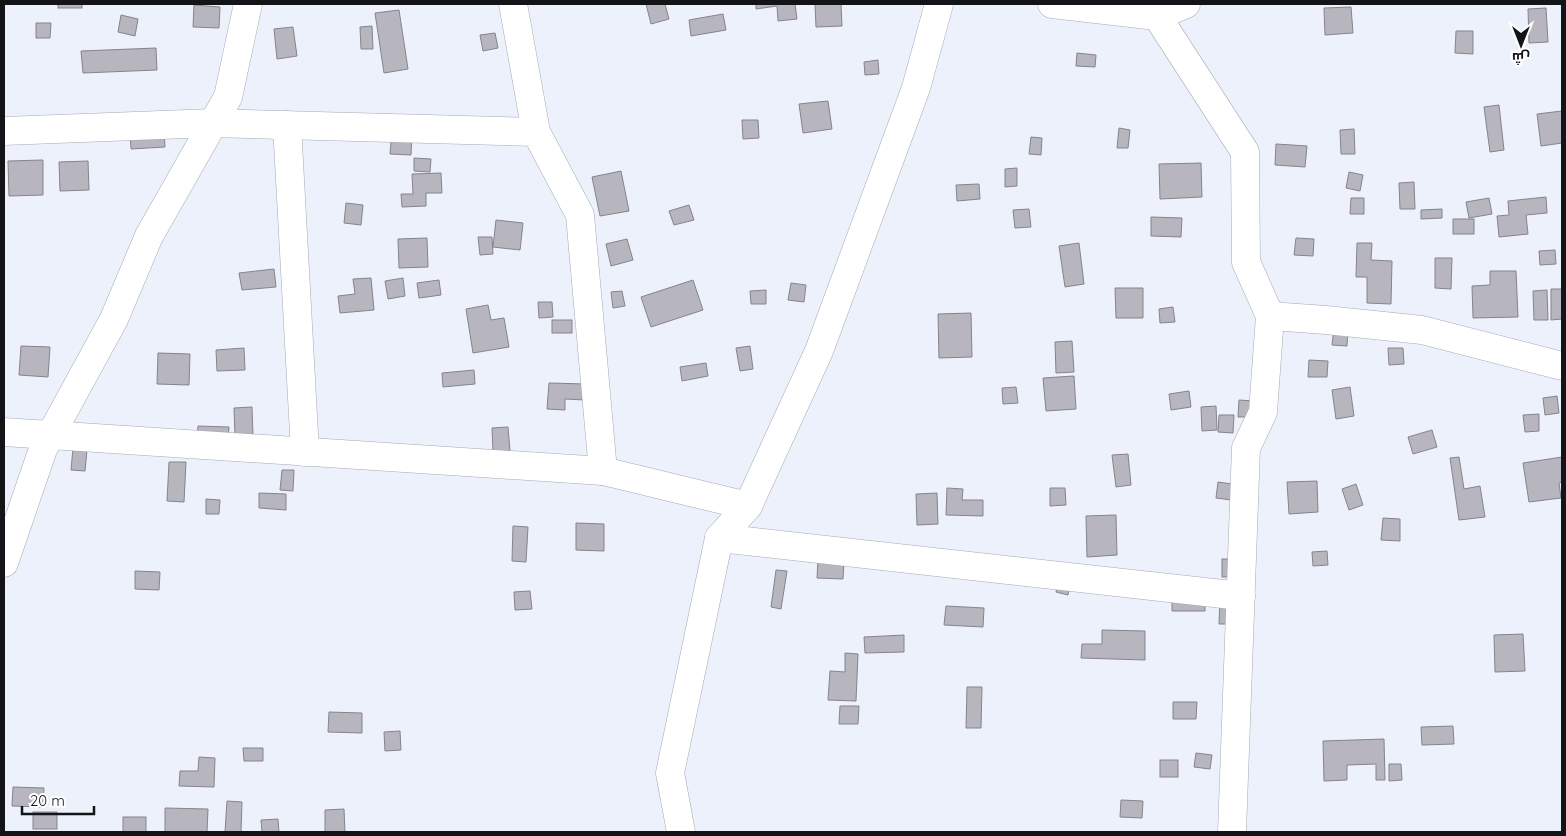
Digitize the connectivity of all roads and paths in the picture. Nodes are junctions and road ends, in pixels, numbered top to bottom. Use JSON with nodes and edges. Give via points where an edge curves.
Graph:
{"nodes":[{"id":1,"x":248,"y":4,"type":"edge"},
{"id":2,"x":513,"y":4,"type":"edge"},
{"id":3,"x":939,"y":4,"type":"edge"},
{"id":4,"x":1052,"y":4,"type":"edge"},
{"id":5,"x":1186,"y":4,"type":"edge"},
{"id":6,"x":1157,"y":16,"type":"junction"},
{"id":7,"x":213,"y":123,"type":"junction"},
{"id":8,"x":287,"y":125,"type":"junction"},
{"id":9,"x":4,"y":131,"type":"edge"},
{"id":10,"x":536,"y":132,"type":"junction"},
{"id":11,"x":1270,"y":316,"type":"junction"},
{"id":12,"x":1562,"y":366,"type":"edge"},
{"id":13,"x":4,"y":432,"type":"edge"},
{"id":14,"x":50,"y":437,"type":"junction"},
{"id":15,"x":305,"y":452,"type":"junction"},
{"id":16,"x":603,"y":471,"type":"junction"},
{"id":17,"x":748,"y":506,"type":"junction"},
{"id":18,"x":719,"y":538,"type":"junction"},
{"id":19,"x":4,"y":562,"type":"edge"},
{"id":20,"x":1240,"y":596,"type":"junction"},
{"id":21,"x":681,"y":832,"type":"edge"},
{"id":22,"x":1232,"y":832,"type":"edge"}],
"edges":[{"from":1,"to":7,"type":"street","via":[[228,97]]},
{"from":2,"to":10,"type":"street"},
{"from":3,"to":17,"type":"street","via":[[916,88],[819,351]]},
{"from":4,"to":6,"type":"street"},
{"from":5,"to":6,"type":"street"},
{"from":6,"to":11,"type":"street","via":[[1245,152],[1246,262]]},
{"from":7,"to":8,"type":"street"},
{"from":7,"to":9,"type":"street"},
{"from":7,"to":14,"type":"street","via":[[149,236],[114,319]]},
{"from":8,"to":10,"type":"street"},
{"from":8,"to":15,"type":"street"},
{"from":10,"to":16,"type":"street","via":[[580,215]]},
{"from":11,"to":12,"type":"street","via":[[1422,330]]},
{"from":11,"to":20,"type":"street","via":[[1263,412],[1246,448]]},
{"from":13,"to":14,"type":"street"},
{"from":14,"to":15,"type":"street"},
{"from":14,"to":19,"type":"street"},
{"from":15,"to":16,"type":"street"},
{"from":16,"to":17,"type":"street"},
{"from":17,"to":18,"type":"street"},
{"from":18,"to":20,"type":"street"},
{"from":18,"to":21,"type":"street","via":[[670,773]]},
{"from":20,"to":22,"type":"street"}]}
